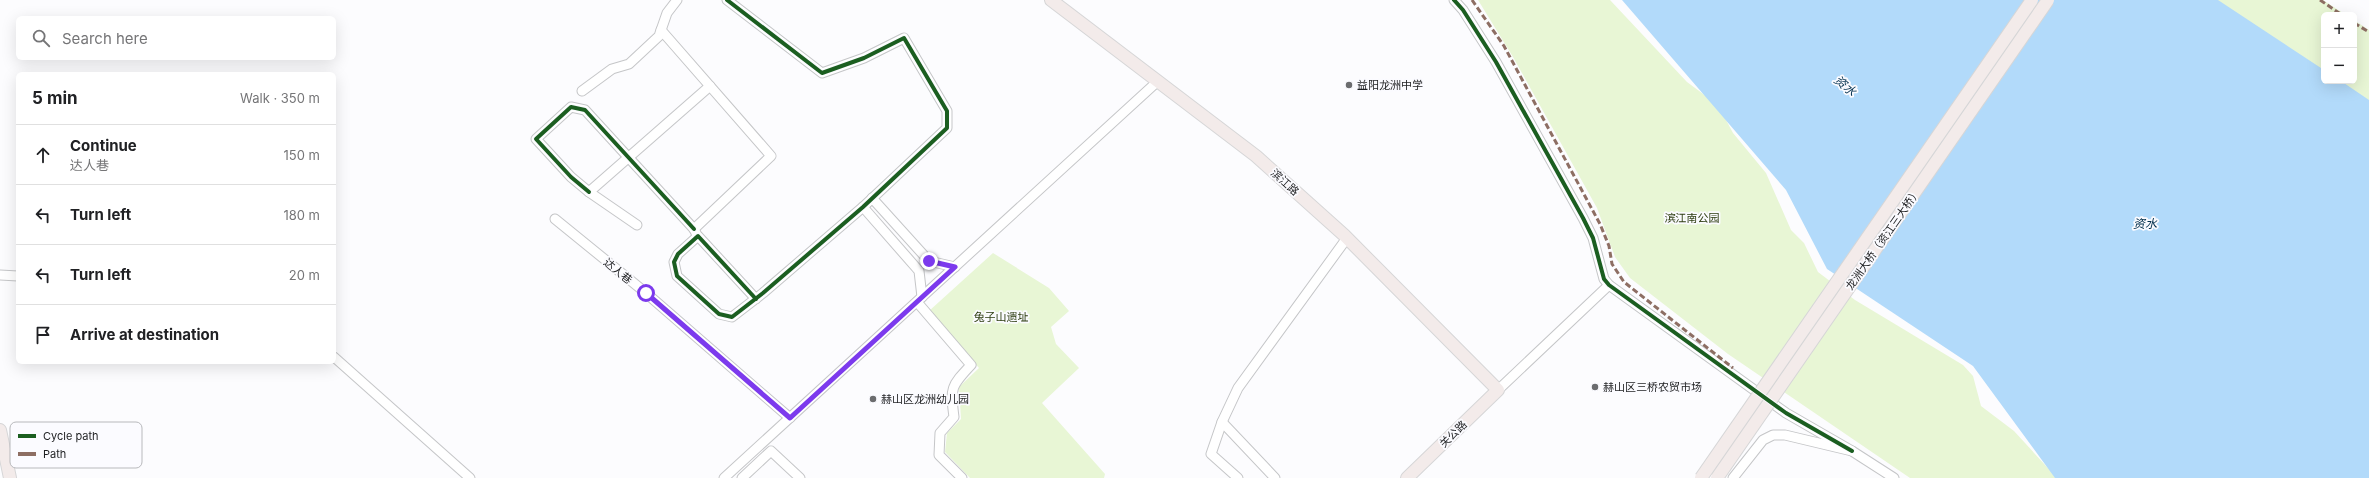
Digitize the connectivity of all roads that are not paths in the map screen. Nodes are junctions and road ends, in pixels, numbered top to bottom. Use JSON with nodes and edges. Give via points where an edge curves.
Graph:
{"nodes":[{"id":1,"x":677,"y":0,"type":"edge"},
{"id":2,"x":727,"y":0,"type":"edge"},
{"id":3,"x":1051,"y":0,"type":"edge"},
{"id":4,"x":1454,"y":0,"type":"edge"},
{"id":5,"x":2032,"y":0,"type":"edge"},
{"id":6,"x":2048,"y":0,"type":"edge"},
{"id":7,"x":662,"y":30,"type":"junction"},
{"id":8,"x":1158,"y":81,"type":"junction"},
{"id":9,"x":710,"y":86,"type":"junction"},
{"id":10,"x":582,"y":90,"type":"dead end"},
{"id":11,"x":628,"y":158,"type":"junction"},
{"id":12,"x":590,"y":192,"type":"junction"},
{"id":13,"x":872,"y":198,"type":"junction"},
{"id":14,"x":863,"y":207,"type":"junction"},
{"id":15,"x":555,"y":219,"type":"dead end"},
{"id":16,"x":637,"y":225,"type":"dead end"},
{"id":17,"x":696,"y":232,"type":"junction"},
{"id":18,"x":1347,"y":238,"type":"junction"},
{"id":19,"x":955,"y":267,"type":"junction"},
{"id":20,"x":0,"y":275,"type":"edge"},
{"id":21,"x":16,"y":276,"type":"edge"},
{"id":22,"x":1608,"y":285,"type":"junction"},
{"id":23,"x":756,"y":299,"type":"junction"},
{"id":24,"x":920,"y":299,"type":"junction"},
{"id":25,"x":336,"y":359,"type":"edge"},
{"id":26,"x":1498,"y":390,"type":"junction"},
{"id":27,"x":790,"y":418,"type":"junction"},
{"id":28,"x":1222,"y":422,"type":"junction"},
{"id":29,"x":0,"y":430,"type":"edge"},
{"id":30,"x":1852,"y":451,"type":"junction"},
{"id":31,"x":10,"y":478,"type":"edge"},
{"id":32,"x":470,"y":478,"type":"edge"},
{"id":33,"x":724,"y":478,"type":"edge"},
{"id":34,"x":742,"y":478,"type":"edge"},
{"id":35,"x":800,"y":478,"type":"edge"},
{"id":36,"x":962,"y":478,"type":"edge"},
{"id":37,"x":1238,"y":478,"type":"edge"},
{"id":38,"x":1275,"y":478,"type":"edge"},
{"id":39,"x":1407,"y":478,"type":"edge"},
{"id":40,"x":1702,"y":478,"type":"edge"},
{"id":41,"x":1717,"y":478,"type":"edge"},
{"id":42,"x":1733,"y":478,"type":"edge"},
{"id":43,"x":1894,"y":478,"type":"edge"}],
"edges":[{"from":1,"to":7,"type":"street","via":[[667,13]]},
{"from":2,"to":13,"type":"street","via":[[822,73],[864,58],[904,38],[947,111],[947,128]]},
{"from":3,"to":8,"type":"main road","name":"滨江路"},
{"from":4,"to":22,"type":"street","via":[[1496,62],[1593,238]]},
{"from":5,"to":40,"type":"main road","name":"龙洲大桥（资江三大桥）","bridge":true},
{"from":6,"to":41,"type":"main road","name":"龙洲大桥（资江三大桥）","bridge":true},
{"from":7,"to":9,"type":"street"},
{"from":7,"to":10,"type":"street","via":[[659,36],[629,64],[612,69]]},
{"from":8,"to":18,"type":"main road","name":"滨江路","via":[[1256,156]]},
{"from":8,"to":19,"type":"street"},
{"from":9,"to":11,"type":"street"},
{"from":9,"to":17,"type":"street","via":[[771,156]]},
{"from":11,"to":12,"type":"street"},
{"from":11,"to":12,"type":"street","via":[[585,110],[571,107],[536,139],[571,177]]},
{"from":11,"to":17,"type":"street"},
{"from":12,"to":16,"type":"street"},
{"from":13,"to":14,"type":"street"},
{"from":13,"to":19,"type":"street","via":[[929,261]]},
{"from":14,"to":23,"type":"street"},
{"from":14,"to":24,"type":"street","via":[[919,271]]},
{"from":15,"to":27,"type":"street","name":"达人巷","via":[[646,293]]},
{"from":17,"to":23,"type":"street"},
{"from":17,"to":23,"type":"street","via":[[674,262],[677,276],[719,314],[732,317]]},
{"from":18,"to":26,"type":"main road","name":"滨江路"},
{"from":18,"to":28,"type":"street","via":[[1238,388]]},
{"from":19,"to":24,"type":"street"},
{"from":20,"to":21,"type":"street"},
{"from":22,"to":26,"type":"street"},
{"from":22,"to":30,"type":"street","via":[[1786,413]]},
{"from":24,"to":27,"type":"street"},
{"from":24,"to":36,"type":"street","via":[[971,365],[957,379],[951,394],[954,417],[940,433],[939,454]]},
{"from":25,"to":32,"type":"street"},
{"from":26,"to":39,"type":"main road","name":"关公路"},
{"from":27,"to":33,"type":"street"},
{"from":28,"to":37,"type":"street","via":[[1211,454]]},
{"from":28,"to":38,"type":"street"},
{"from":29,"to":31,"type":"main road"},
{"from":30,"to":42,"type":"street","via":[[1785,435],[1773,435],[1763,440]]},
{"from":30,"to":43,"type":"street"},
{"from":34,"to":35,"type":"street","via":[[772,451]]}]}
